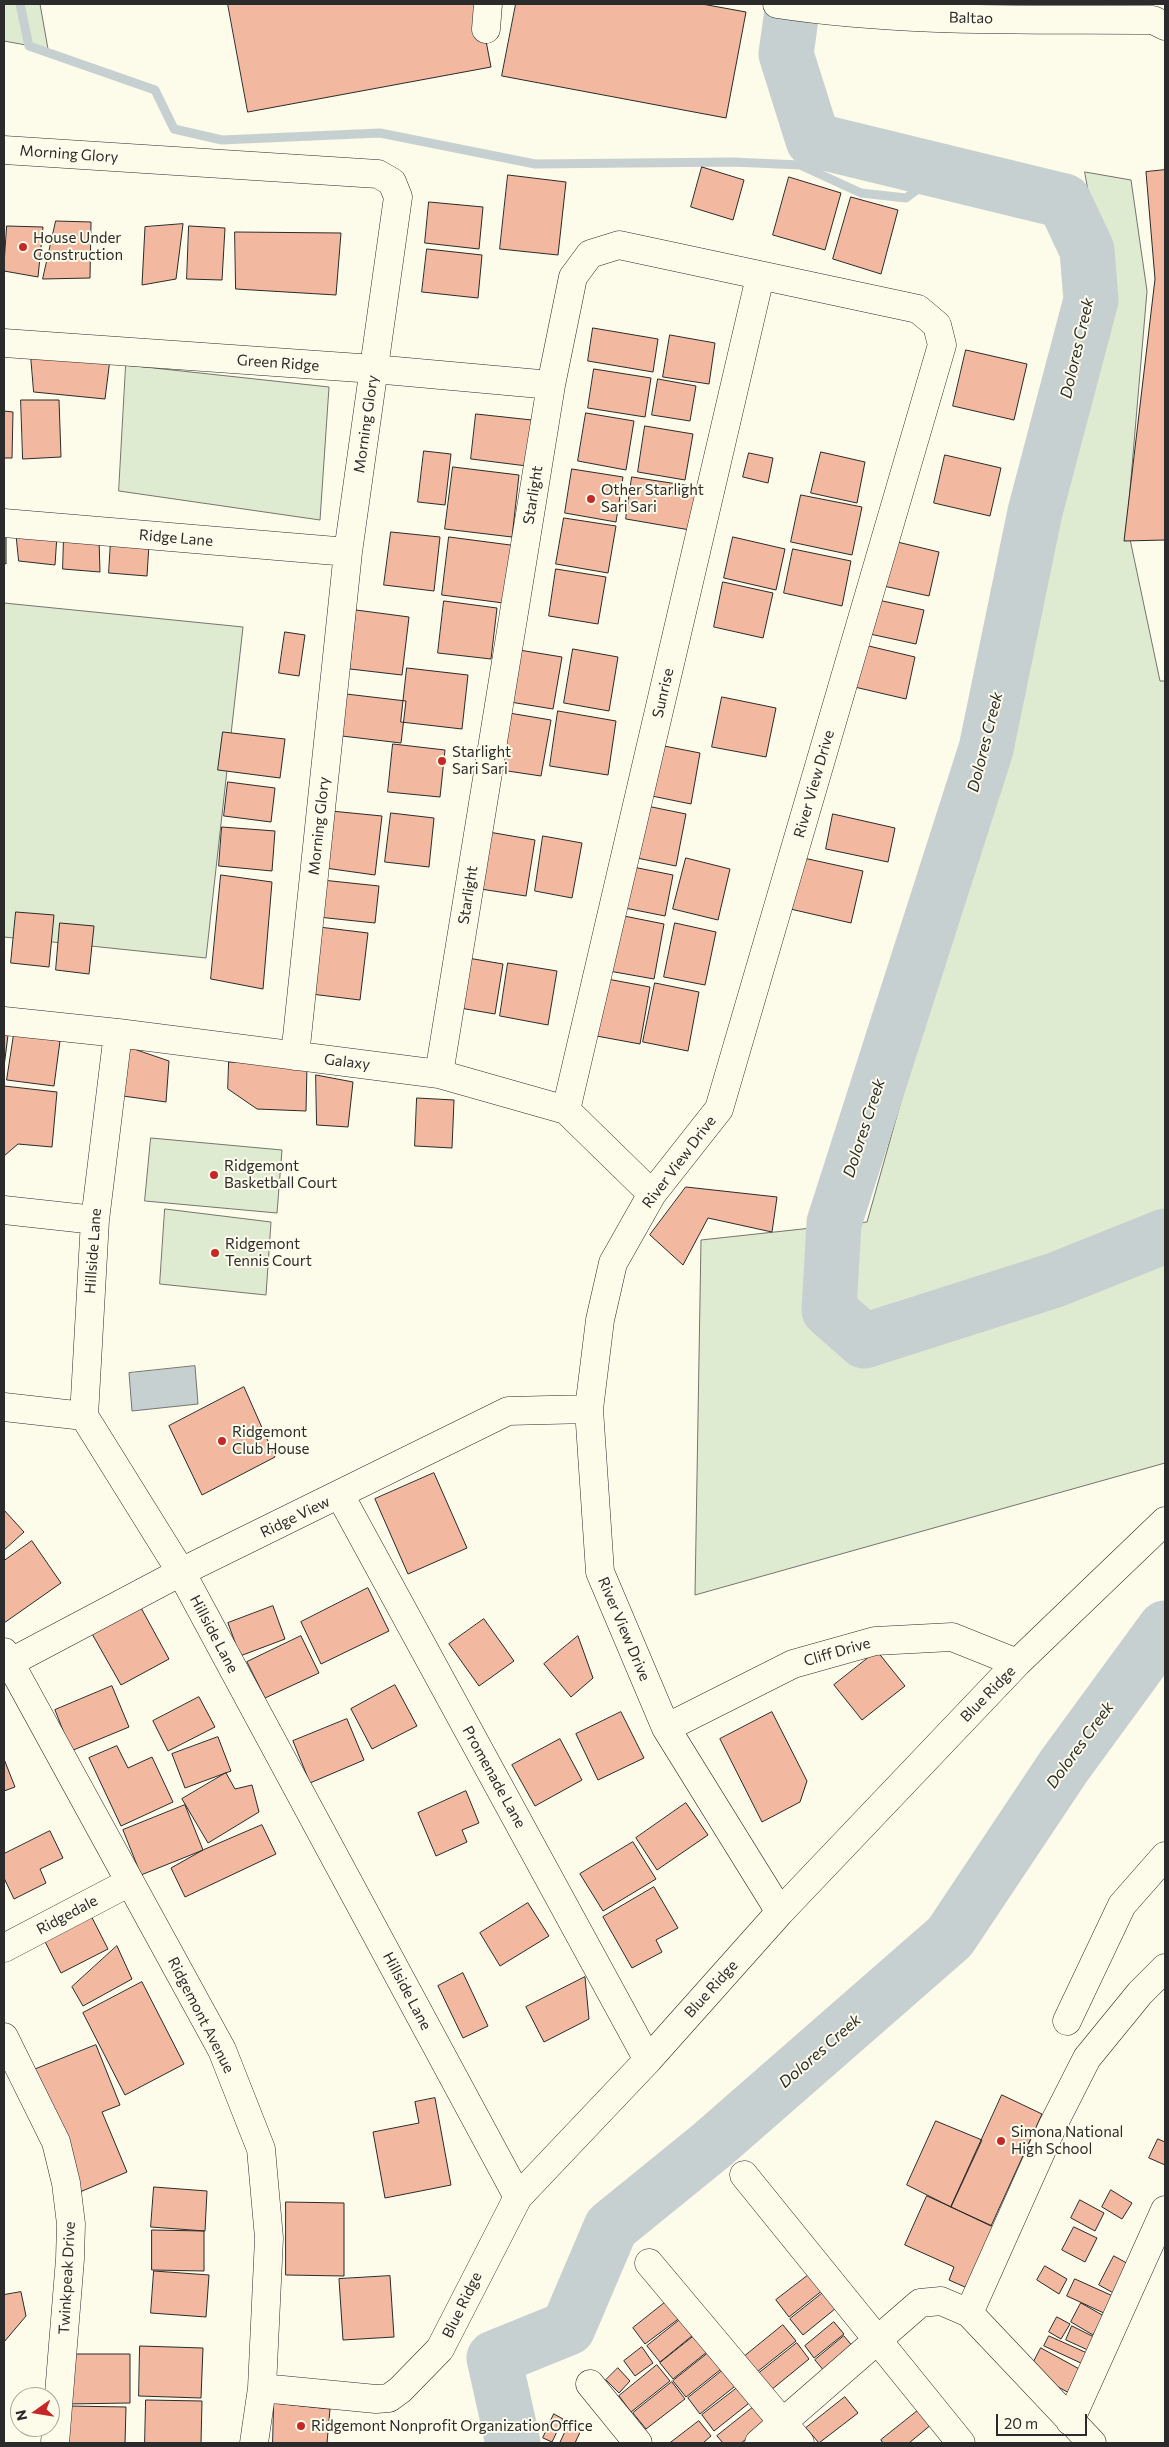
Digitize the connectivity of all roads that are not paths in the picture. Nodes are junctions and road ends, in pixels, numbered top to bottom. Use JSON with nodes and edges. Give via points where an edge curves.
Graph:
{"nodes":[{"id":1,"x":777,"y":4,"type":"edge"},
{"id":2,"x":1165,"y":26,"type":"edge"},
{"id":3,"x":4,"y":150,"type":"edge"},
{"id":4,"x":760,"y":277,"type":"junction"},
{"id":5,"x":918,"y":309,"type":"joint"},
{"id":6,"x":4,"y":344,"type":"edge"},
{"id":7,"x":374,"y":369,"type":"junction"},
{"id":8,"x":551,"y":385,"type":"junction"},
{"id":9,"x":4,"y":523,"type":"edge"},
{"id":10,"x":348,"y":552,"type":"junction"},
{"id":11,"x":4,"y":1021,"type":"edge"},
{"id":12,"x":118,"y":1033,"type":"junction"},
{"id":13,"x":295,"y":1056,"type":"junction"},
{"id":14,"x":439,"y":1074,"type":"junction"},
{"id":15,"x":566,"y":1110,"type":"junction"},
{"id":16,"x":652,"y":1194,"type":"junction"},
{"id":17,"x":4,"y":1210,"type":"edge"},
{"id":18,"x":94,"y":1220,"type":"junction"},
{"id":19,"x":4,"y":1407,"type":"edge"},
{"id":20,"x":589,"y":1409,"type":"junction"},
{"id":21,"x":84,"y":1416,"type":"junction"},
{"id":22,"x":340,"y":1494,"type":"junction"},
{"id":23,"x":1165,"y":1521,"type":"edge"},
{"id":24,"x":181,"y":1572,"type":"junction"},
{"id":25,"x":7,"y":1657,"type":"edge"},
{"id":26,"x":1017,"y":1663,"type":"junction"},
{"id":27,"x":666,"y":1728,"type":"junction"},
{"id":28,"x":1165,"y":1856,"type":"edge"},
{"id":29,"x":130,"y":1882,"type":"junction"},
{"id":30,"x":780,"y":1912,"type":"junction"},
{"id":31,"x":4,"y":1948,"type":"edge"},
{"id":32,"x":1165,"y":1968,"type":"edge"},
{"id":33,"x":1067,"y":2020,"type":"dead end"},
{"id":34,"x":4,"y":2037,"type":"edge"},
{"id":35,"x":648,"y":2060,"type":"junction"},
{"id":36,"x":744,"y":2175,"type":"dead end"},
{"id":37,"x":518,"y":2197,"type":"junction"},
{"id":38,"x":1165,"y":2210,"type":"edge"},
{"id":39,"x":649,"y":2262,"type":"dead end"},
{"id":40,"x":969,"y":2313,"type":"junction"},
{"id":41,"x":878,"y":2340,"type":"junction"},
{"id":42,"x":590,"y":2384,"type":"dead end"},
{"id":43,"x":262,"y":2388,"type":"junction"},
{"id":44,"x":1070,"y":2421,"type":"junction"},
{"id":45,"x":791,"y":2433,"type":"edge"},
{"id":46,"x":55,"y":2443,"type":"edge"},
{"id":47,"x":254,"y":2443,"type":"edge"},
{"id":48,"x":638,"y":2443,"type":"edge"},
{"id":49,"x":759,"y":2443,"type":"edge"},
{"id":50,"x":961,"y":2443,"type":"edge"},
{"id":51,"x":1092,"y":2443,"type":"edge"}],
"edges":[{"from":1,"to":2,"type":"street","name":"Baltao","via":[[828,12],[955,18],[1153,20]]},
{"from":3,"to":7,"type":"street","name":"Morning Glory","via":[[378,174],[392,182],[398,197]]},
{"from":4,"to":5,"type":"street","name":"Starlight"},
{"from":4,"to":8,"type":"street","name":"Starlight","via":[[619,246],[590,254],[573,277]]},
{"from":4,"to":15,"type":"street","name":"Sunrise"},
{"from":5,"to":16,"type":"street","name":"River View Drive","via":[[937,325],[942,345],[718,1109]]},
{"from":6,"to":7,"type":"street","name":"Green Ridge"},
{"from":7,"to":8,"type":"street","name":"Green Ridge"},
{"from":7,"to":10,"type":"street","name":"Morning Glory"},
{"from":8,"to":14,"type":"street","name":"Starlight"},
{"from":9,"to":10,"type":"street","name":"Ridge Lane"},
{"from":10,"to":13,"type":"street","name":"Morning Glory"},
{"from":11,"to":12,"type":"street","name":"Galaxy"},
{"from":12,"to":13,"type":"street","name":"Galaxy"},
{"from":12,"to":18,"type":"street","name":"Hillside Lane"},
{"from":13,"to":14,"type":"street","name":"Galaxy"},
{"from":14,"to":15,"type":"street","name":"Galaxy"},
{"from":15,"to":16,"type":"street","name":"Galaxy"},
{"from":16,"to":20,"type":"street","name":"River View Drive","via":[[612,1263],[600,1320]]},
{"from":17,"to":18,"type":"street"},
{"from":18,"to":21,"type":"street","name":"Hillside Lane"},
{"from":19,"to":21,"type":"street"},
{"from":20,"to":22,"type":"street","name":"Ridge View","via":[[508,1411]]},
{"from":20,"to":27,"type":"street","name":"River View Drive","via":[[600,1572]]},
{"from":21,"to":24,"type":"street","name":"Hillside Lane"},
{"from":22,"to":24,"type":"street","name":"Ridge View"},
{"from":22,"to":35,"type":"street","name":"Promenade Lane"},
{"from":23,"to":26,"type":"street","name":"Blue Ridge"},
{"from":24,"to":25,"type":"street","name":"Ridge View"},
{"from":24,"to":37,"type":"street","name":"Hillside Lane"},
{"from":25,"to":29,"type":"street","name":"Ridgemont Avenue"},
{"from":26,"to":27,"type":"street","name":"Cliff Drive","via":[[952,1637],[875,1641],[793,1664]]},
{"from":26,"to":30,"type":"street","name":"Blue Ridge"},
{"from":27,"to":30,"type":"street","name":"River View Drive"},
{"from":28,"to":33,"type":"street","via":[[1122,1905]]},
{"from":29,"to":31,"type":"street","name":"Ridgedale"},
{"from":29,"to":43,"type":"street","name":"Ridgemont Avenue","via":[[222,2050],[261,2149],[269,2238]]},
{"from":30,"to":35,"type":"street","name":"Blue Ridge"},
{"from":32,"to":40,"type":"street","via":[[1140,1993],[1087,2058],[1053,2125]]},
{"from":34,"to":46,"type":"street","name":"Twinkpeak Drive","via":[[56,2142],[66,2183],[71,2224],[70,2259]]},
{"from":35,"to":37,"type":"street","name":"Blue Ridge"},
{"from":36,"to":41,"type":"street"},
{"from":37,"to":43,"type":"street","name":"Blue Ridge","via":[[440,2349],[400,2390],[389,2398],[376,2399]]},
{"from":38,"to":44,"type":"street"},
{"from":39,"to":45,"type":"street"},
{"from":40,"to":41,"type":"street","via":[[941,2301],[920,2303]]},
{"from":40,"to":44,"type":"street"},
{"from":41,"to":45,"type":"street"},
{"from":41,"to":50,"type":"street"},
{"from":42,"to":48,"type":"street"},
{"from":43,"to":47,"type":"street","name":"Ridgemont Avenue"},
{"from":44,"to":51,"type":"street"},
{"from":45,"to":49,"type":"street"}]}
